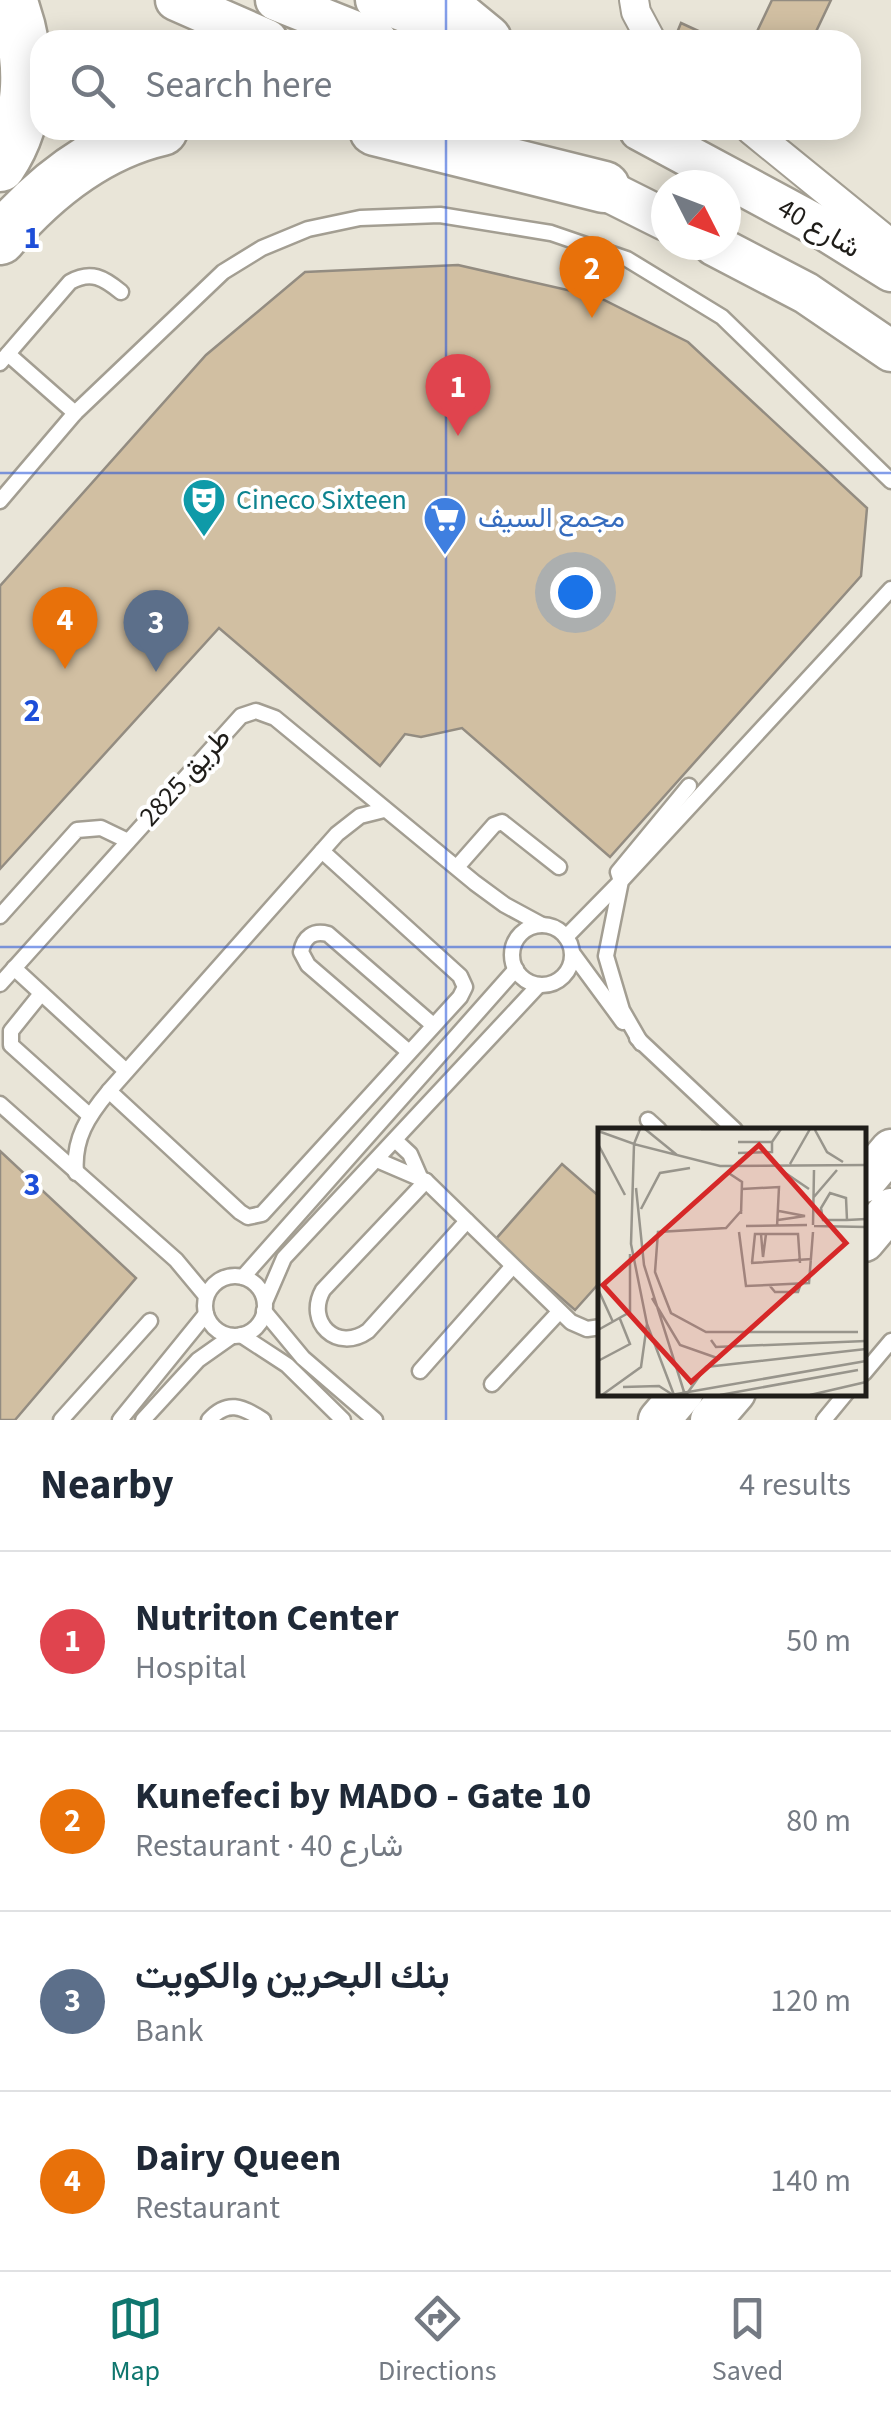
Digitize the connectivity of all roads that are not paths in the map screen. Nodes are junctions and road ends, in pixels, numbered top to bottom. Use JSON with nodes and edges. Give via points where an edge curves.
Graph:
{"nodes":[{"id":1,"x":10,"y":0,"type":"edge"},
{"id":2,"x":176,"y":0,"type":"edge"},
{"id":3,"x":276,"y":0,"type":"edge"},
{"id":4,"x":376,"y":0,"type":"edge"},
{"id":5,"x":437,"y":0,"type":"edge"},
{"id":6,"x":634,"y":0,"type":"edge"},
{"id":7,"x":244,"y":30,"type":"edge"},
{"id":8,"x":351,"y":30,"type":"edge"},
{"id":9,"x":452,"y":30,"type":"edge"},
{"id":10,"x":474,"y":30,"type":"edge"},
{"id":11,"x":645,"y":30,"type":"edge"},
{"id":12,"x":129,"y":140,"type":"edge"},
{"id":13,"x":415,"y":140,"type":"edge"},
{"id":14,"x":497,"y":140,"type":"edge"},
{"id":15,"x":656,"y":140,"type":"edge"},
{"id":16,"x":762,"y":140,"type":"edge"},
{"id":17,"x":0,"y":166,"type":"edge"},
{"id":18,"x":604,"y":187,"type":"junction"},
{"id":19,"x":651,"y":212,"type":"edge"},
{"id":20,"x":0,"y":239,"type":"edge"},
{"id":21,"x":891,"y":244,"type":"edge"},
{"id":22,"x":741,"y":259,"type":"edge"},
{"id":23,"x":891,"y":272,"type":"edge"},
{"id":24,"x":121,"y":292,"type":"dead end"},
{"id":25,"x":891,"y":351,"type":"edge"},
{"id":26,"x":4,"y":358,"type":"edge"},
{"id":27,"x":75,"y":412,"type":"junction"},
{"id":28,"x":891,"y":480,"type":"edge"},
{"id":29,"x":0,"y":501,"type":"edge"},
{"id":30,"x":891,"y":589,"type":"edge"},
{"id":31,"x":690,"y":786,"type":"dead end"},
{"id":32,"x":384,"y":810,"type":"junction"},
{"id":33,"x":128,"y":841,"type":"junction"},
{"id":34,"x":322,"y":852,"type":"junction"},
{"id":35,"x":457,"y":868,"type":"junction"},
{"id":36,"x":558,"y":868,"type":"dead end"},
{"id":37,"x":621,"y":881,"type":"junction"},
{"id":38,"x":0,"y":916,"type":"edge"},
{"id":39,"x":542,"y":925,"type":"junction"},
{"id":40,"x":566,"y":937,"type":"junction"},
{"id":41,"x":572,"y":954,"type":"junction"},
{"id":42,"x":14,"y":968,"type":"junction"},
{"id":43,"x":516,"y":969,"type":"junction"},
{"id":44,"x":0,"y":984,"type":"edge"},
{"id":45,"x":539,"y":985,"type":"junction"},
{"id":46,"x":40,"y":994,"type":"junction"},
{"id":47,"x":433,"y":1025,"type":"junction"},
{"id":48,"x":640,"y":1043,"type":"junction"},
{"id":49,"x":409,"y":1052,"type":"junction"},
{"id":50,"x":126,"y":1071,"type":"junction"},
{"id":51,"x":109,"y":1091,"type":"junction"},
{"id":52,"x":0,"y":1104,"type":"edge"},
{"id":53,"x":89,"y":1115,"type":"junction"},
{"id":54,"x":733,"y":1128,"type":"edge"},
{"id":55,"x":395,"y":1140,"type":"junction"},
{"id":56,"x":891,"y":1147,"type":"edge"},
{"id":57,"x":866,"y":1152,"type":"edge"},
{"id":58,"x":377,"y":1160,"type":"junction"},
{"id":59,"x":76,"y":1173,"type":"junction"},
{"id":60,"x":423,"y":1178,"type":"junction"},
{"id":61,"x":866,"y":1179,"type":"edge"},
{"id":62,"x":891,"y":1209,"type":"edge"},
{"id":63,"x":467,"y":1221,"type":"junction"},
{"id":64,"x":866,"y":1239,"type":"edge"},
{"id":65,"x":512,"y":1266,"type":"junction"},
{"id":66,"x":242,"y":1277,"type":"junction"},
{"id":67,"x":206,"y":1296,"type":"junction"},
{"id":68,"x":264,"y":1307,"type":"junction"},
{"id":69,"x":559,"y":1312,"type":"junction"},
{"id":70,"x":206,"y":1314,"type":"junction"},
{"id":71,"x":150,"y":1321,"type":"dead end"},
{"id":72,"x":598,"y":1327,"type":"edge"},
{"id":73,"x":236,"y":1335,"type":"junction"},
{"id":74,"x":891,"y":1341,"type":"edge"},
{"id":75,"x":420,"y":1371,"type":"dead end"},
{"id":76,"x":866,"y":1371,"type":"edge"},
{"id":77,"x":492,"y":1384,"type":"dead end"},
{"id":78,"x":732,"y":1395,"type":"edge"},
{"id":79,"x":845,"y":1395,"type":"edge"},
{"id":80,"x":65,"y":1419,"type":"edge"},
{"id":81,"x":120,"y":1420,"type":"edge"},
{"id":82,"x":143,"y":1420,"type":"edge"},
{"id":83,"x":209,"y":1420,"type":"edge"},
{"id":84,"x":263,"y":1420,"type":"edge"},
{"id":85,"x":344,"y":1420,"type":"edge"},
{"id":86,"x":376,"y":1420,"type":"edge"},
{"id":87,"x":711,"y":1420,"type":"edge"},
{"id":88,"x":824,"y":1420,"type":"edge"}],
"edges":[{"from":1,"to":17,"type":"highway","via":[[28,66],[24,109]]},
{"from":2,"to":7,"type":"main road"},
{"from":3,"to":8,"type":"main road"},
{"from":4,"to":9,"type":"main road"},
{"from":5,"to":10,"type":"highway"},
{"from":6,"to":11,"type":"street"},
{"from":12,"to":20,"type":"highway","via":[[78,167]]},
{"from":13,"to":18,"type":"highway"},
{"from":14,"to":18,"type":"main road"},
{"from":15,"to":23,"type":"main road","name":"شارع 40"},
{"from":16,"to":21,"type":"street"},
{"from":18,"to":19,"type":"main road"},
{"from":22,"to":25,"type":"main road","via":[[806,293]]},
{"from":24,"to":26,"type":"lane","via":[[98,276],[70,282]]},
{"from":26,"to":27,"type":"lane"},
{"from":27,"to":28,"type":"lane","via":[[223,272],[262,248],[360,218],[440,216],[551,232],[627,259],[722,318]]},
{"from":27,"to":29,"type":"lane"},
{"from":30,"to":37,"type":"lane"},
{"from":31,"to":37,"type":"lane","via":[[618,872]]},
{"from":32,"to":33,"type":"lane","name":"طريق 2825","via":[[275,718],[256,712],[241,716]]},
{"from":32,"to":34,"type":"lane","via":[[352,820]]},
{"from":32,"to":35,"type":"lane","name":"طريق 2825"},
{"from":33,"to":38,"type":"lane","via":[[101,828],[77,830]]},
{"from":33,"to":42,"type":"lane","name":"طريق 2825"},
{"from":34,"to":47,"type":"lane","via":[[460,976],[460,997]]},
{"from":34,"to":50,"type":"lane"},
{"from":35,"to":36,"type":"lane","via":[[502,822]]},
{"from":35,"to":39,"type":"lane","name":"طريق 2825"},
{"from":37,"to":40,"type":"lane"},
{"from":37,"to":48,"type":"lane","via":[[606,956]]},
{"from":39,"to":40,"type":"lane","name":"طريق 2825"},
{"from":39,"to":43,"type":"lane","via":[[516,940]]},
{"from":40,"to":41,"type":"lane"},
{"from":41,"to":45,"type":"lane","via":[[563,977]]},
{"from":41,"to":48,"type":"lane"},
{"from":42,"to":44,"type":"lane","name":"طريق 2825"},
{"from":42,"to":46,"type":"lane"},
{"from":43,"to":45,"type":"lane"},
{"from":43,"to":66,"type":"lane"},
{"from":45,"to":55,"type":"lane"},
{"from":46,"to":50,"type":"lane"},
{"from":46,"to":53,"type":"lane","via":[[10,1031],[11,1045]]},
{"from":47,"to":49,"type":"lane"},
{"from":47,"to":49,"type":"lane","via":[[328,934],[307,938],[302,952],[308,965]]},
{"from":48,"to":54,"type":"lane"},
{"from":49,"to":51,"type":"lane","via":[[262,1214],[248,1218]]},
{"from":50,"to":51,"type":"lane"},
{"from":51,"to":53,"type":"lane"},
{"from":52,"to":59,"type":"lane"},
{"from":53,"to":59,"type":"lane","via":[[78,1140]]},
{"from":55,"to":58,"type":"lane"},
{"from":55,"to":60,"type":"lane"},
{"from":56,"to":57,"type":"lane"},
{"from":56,"to":61,"type":"main road"},
{"from":58,"to":60,"type":"lane"},
{"from":58,"to":68,"type":"lane","via":[[284,1258]]},
{"from":59,"to":67,"type":"lane","via":[[176,1260]]},
{"from":60,"to":63,"type":"lane"},
{"from":60,"to":63,"type":"lane","via":[[324,1290],[317,1307],[326,1332],[352,1339],[368,1331]]},
{"from":62,"to":64,"type":"main road"},
{"from":63,"to":65,"type":"lane"},
{"from":65,"to":69,"type":"lane"},
{"from":65,"to":75,"type":"lane"},
{"from":66,"to":67,"type":"lane","via":[[217,1282]]},
{"from":66,"to":68,"type":"lane","via":[[258,1286]]},
{"from":67,"to":70,"type":"lane"},
{"from":68,"to":73,"type":"lane","via":[[256,1326]]},
{"from":68,"to":86,"type":"lane","via":[[303,1358]]},
{"from":69,"to":72,"type":"lane","via":[[578,1327]]},
{"from":69,"to":77,"type":"lane"},
{"from":70,"to":73,"type":"lane","via":[[216,1329]]},
{"from":70,"to":81,"type":"lane"},
{"from":71,"to":80,"type":"lane"},
{"from":73,"to":82,"type":"lane","via":[[198,1360]]},
{"from":73,"to":85,"type":"lane","via":[[287,1364]]},
{"from":74,"to":76,"type":"lane"},
{"from":78,"to":87,"type":"main road"},
{"from":79,"to":88,"type":"lane"},
{"from":83,"to":84,"type":"lane","via":[[233,1406]]}]}
